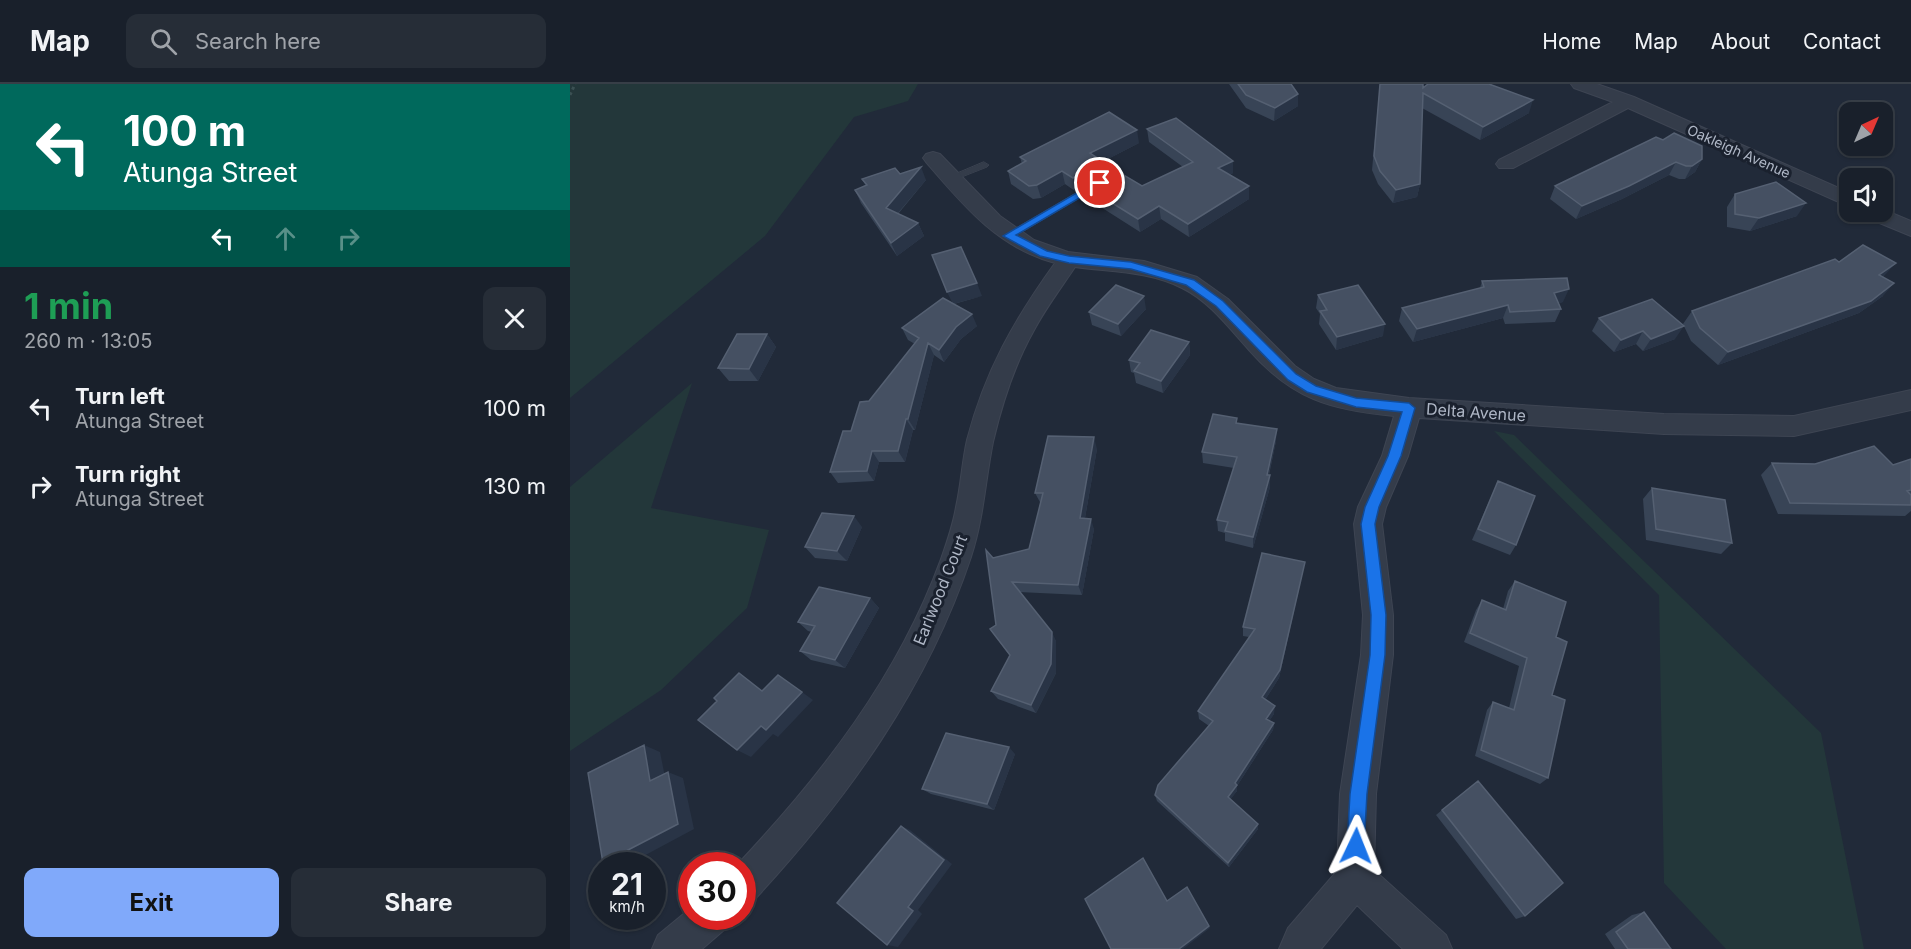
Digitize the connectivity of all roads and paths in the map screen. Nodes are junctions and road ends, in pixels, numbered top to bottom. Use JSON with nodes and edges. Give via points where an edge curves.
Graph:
{"nodes":[{"id":1,"x":574,"y":84,"type":"edge"},
{"id":2,"x":1580,"y":84,"type":"edge"},
{"id":3,"x":570,"y":95,"type":"edge"},
{"id":4,"x":1628,"y":100,"type":"junction"},
{"id":5,"x":933,"y":158,"type":"dead end"},
{"id":6,"x":1506,"y":164,"type":"dead end"},
{"id":7,"x":984,"y":165,"type":"dead end"},
{"id":8,"x":951,"y":178,"type":"junction"},
{"id":9,"x":1108,"y":178,"type":"edge"},
{"id":10,"x":1839,"y":196,"type":"edge"},
{"id":11,"x":1893,"y":222,"type":"edge"},
{"id":12,"x":1911,"y":230,"type":"edge"},
{"id":13,"x":1008,"y":236,"type":"junction"},
{"id":14,"x":1069,"y":260,"type":"junction"},
{"id":15,"x":1911,"y":400,"type":"edge"},
{"id":16,"x":1409,"y":408,"type":"junction"},
{"id":17,"x":756,"y":870,"type":"edge"},
{"id":18,"x":1355,"y":879,"type":"junction"},
{"id":19,"x":694,"y":930,"type":"edge"},
{"id":20,"x":672,"y":949,"type":"edge"},
{"id":21,"x":1299,"y":949,"type":"edge"},
{"id":22,"x":1432,"y":949,"type":"edge"}],
"edges":[{"from":1,"to":3,"type":"path"},
{"from":2,"to":4,"type":"street","name":"Oakleigh Avenue"},
{"from":4,"to":6,"type":"street"},
{"from":4,"to":10,"type":"street","name":"Oakleigh Avenue"},
{"from":5,"to":8,"type":"street"},
{"from":7,"to":8,"type":"lane"},
{"from":8,"to":13,"type":"street"},
{"from":9,"to":13,"type":"lane"},
{"from":11,"to":12,"type":"street"},
{"from":13,"to":14,"type":"street","via":[[1044,254]]},
{"from":14,"to":16,"type":"street","via":[[1131,265],[1190,282],[1220,304],[1292,377],[1311,389],[1356,402]]},
{"from":14,"to":17,"type":"street","name":"Earlwood Court","via":[[1021,331],[990,407],[970,510],[950,575],[899,688],[826,792]]},
{"from":15,"to":16,"type":"street","name":"Delta Avenue","via":[[1794,426],[1664,424]]},
{"from":16,"to":18,"type":"street","name":"Delta Avenue","via":[[1368,524],[1378,615],[1377,655],[1358,794]]},
{"from":18,"to":21,"type":"street"},
{"from":18,"to":22,"type":"street"},
{"from":19,"to":20,"type":"street"}]}
